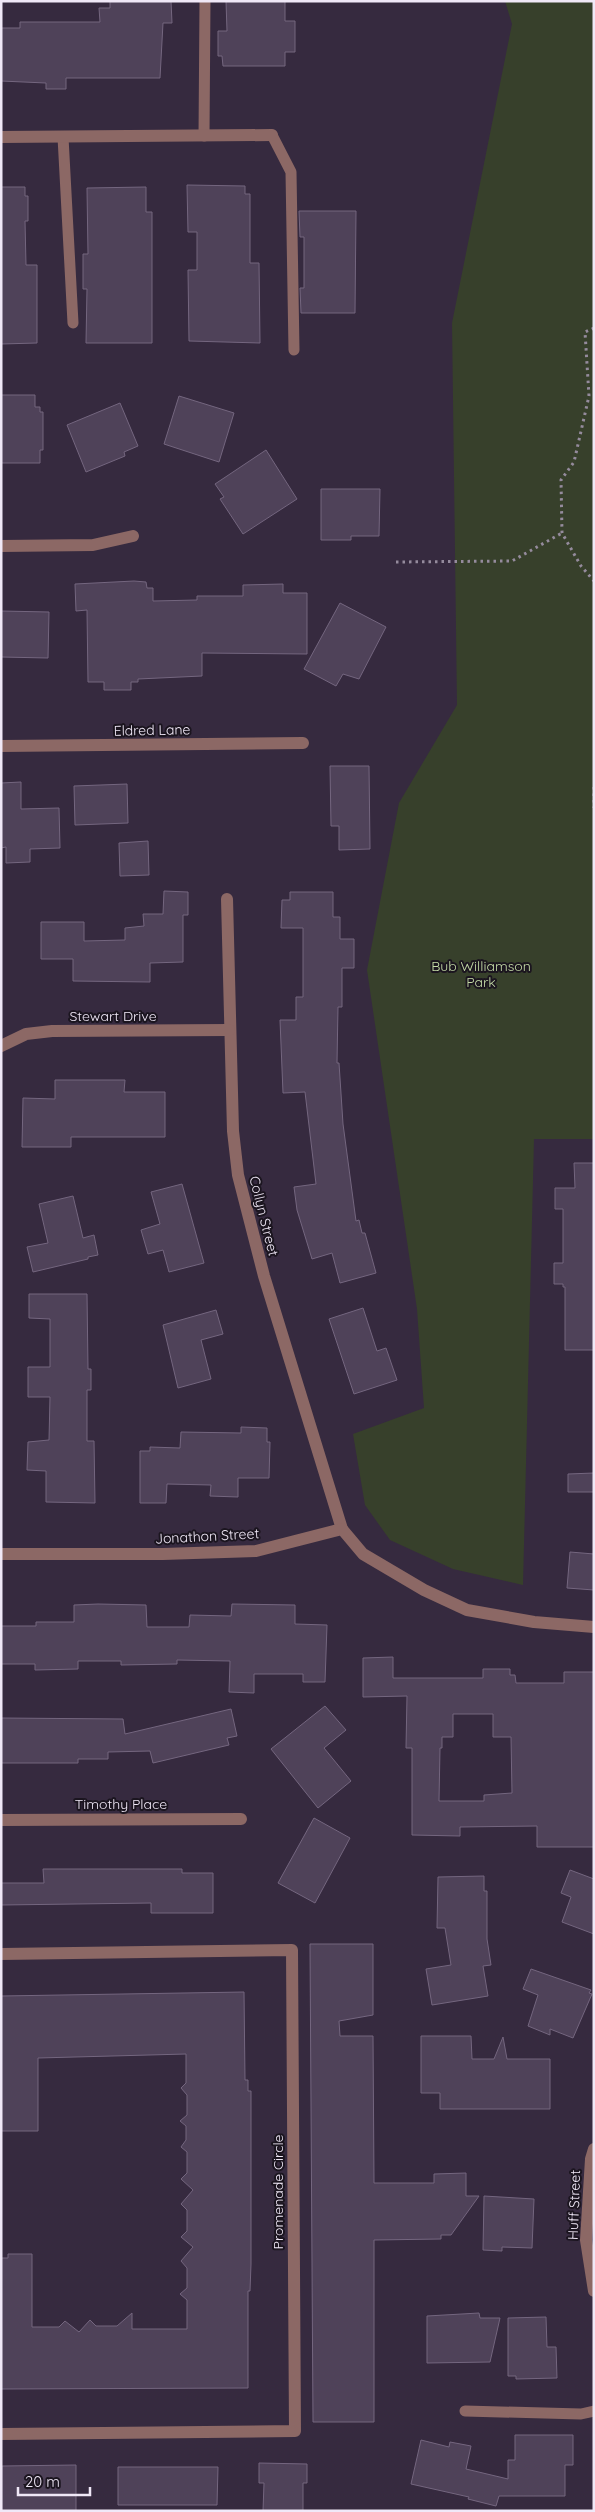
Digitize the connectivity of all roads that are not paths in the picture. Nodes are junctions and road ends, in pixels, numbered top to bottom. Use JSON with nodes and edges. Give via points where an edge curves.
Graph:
{"nodes":[{"id":1,"x":205,"y":1,"type":"edge"},
{"id":2,"x":272,"y":135,"type":"joint"},
{"id":3,"x":204,"y":136,"type":"junction"},
{"id":4,"x":1,"y":137,"type":"edge"},
{"id":5,"x":63,"y":137,"type":"junction"},
{"id":6,"x":73,"y":323,"type":"dead end"},
{"id":7,"x":294,"y":350,"type":"dead end"},
{"id":8,"x":133,"y":536,"type":"dead end"},
{"id":9,"x":1,"y":546,"type":"edge"},
{"id":10,"x":303,"y":744,"type":"dead end"},
{"id":11,"x":1,"y":746,"type":"edge"},
{"id":12,"x":227,"y":899,"type":"dead end"},
{"id":13,"x":229,"y":1030,"type":"junction"},
{"id":14,"x":1,"y":1046,"type":"edge"},
{"id":15,"x":342,"y":1529,"type":"junction"},
{"id":16,"x":1,"y":1554,"type":"edge"},
{"id":17,"x":594,"y":1626,"type":"edge"},
{"id":18,"x":240,"y":1819,"type":"dead end"},
{"id":19,"x":1,"y":1820,"type":"edge"},
{"id":20,"x":1,"y":1954,"type":"edge"},
{"id":21,"x":594,"y":2149,"type":"edge"},
{"id":22,"x":594,"y":2292,"type":"edge"},
{"id":23,"x":465,"y":2411,"type":"dead end"},
{"id":24,"x":594,"y":2411,"type":"edge"},
{"id":25,"x":1,"y":2434,"type":"edge"}],
"edges":[{"from":1,"to":3,"type":"lane"},
{"from":2,"to":3,"type":"street"},
{"from":2,"to":7,"type":"lane","via":[[290,172]]},
{"from":3,"to":5,"type":"street"},
{"from":4,"to":5,"type":"street"},
{"from":5,"to":6,"type":"lane"},
{"from":8,"to":9,"type":"street","via":[[93,545]]},
{"from":10,"to":11,"type":"street","name":"Eldred Lane"},
{"from":12,"to":13,"type":"street","name":"Collyn Street"},
{"from":13,"to":14,"type":"street","name":"Stewart Drive","via":[[52,1031],[26,1034]]},
{"from":13,"to":15,"type":"street","name":"Collyn Street","via":[[238,1176],[264,1276]]},
{"from":15,"to":16,"type":"street","name":"Jonathon Street","via":[[256,1550],[163,1554]]},
{"from":15,"to":17,"type":"street","via":[[364,1554],[424,1590],[467,1610],[534,1622]]},
{"from":18,"to":19,"type":"street","name":"Timothy Place"},
{"from":20,"to":25,"type":"street","name":"Promenade Circle","via":[[292,1950],[295,2432]]},
{"from":21,"to":22,"type":"street","name":"Huff Street","via":[[586,2240]]},
{"from":23,"to":24,"type":"lane","via":[[581,2414]]}]}
